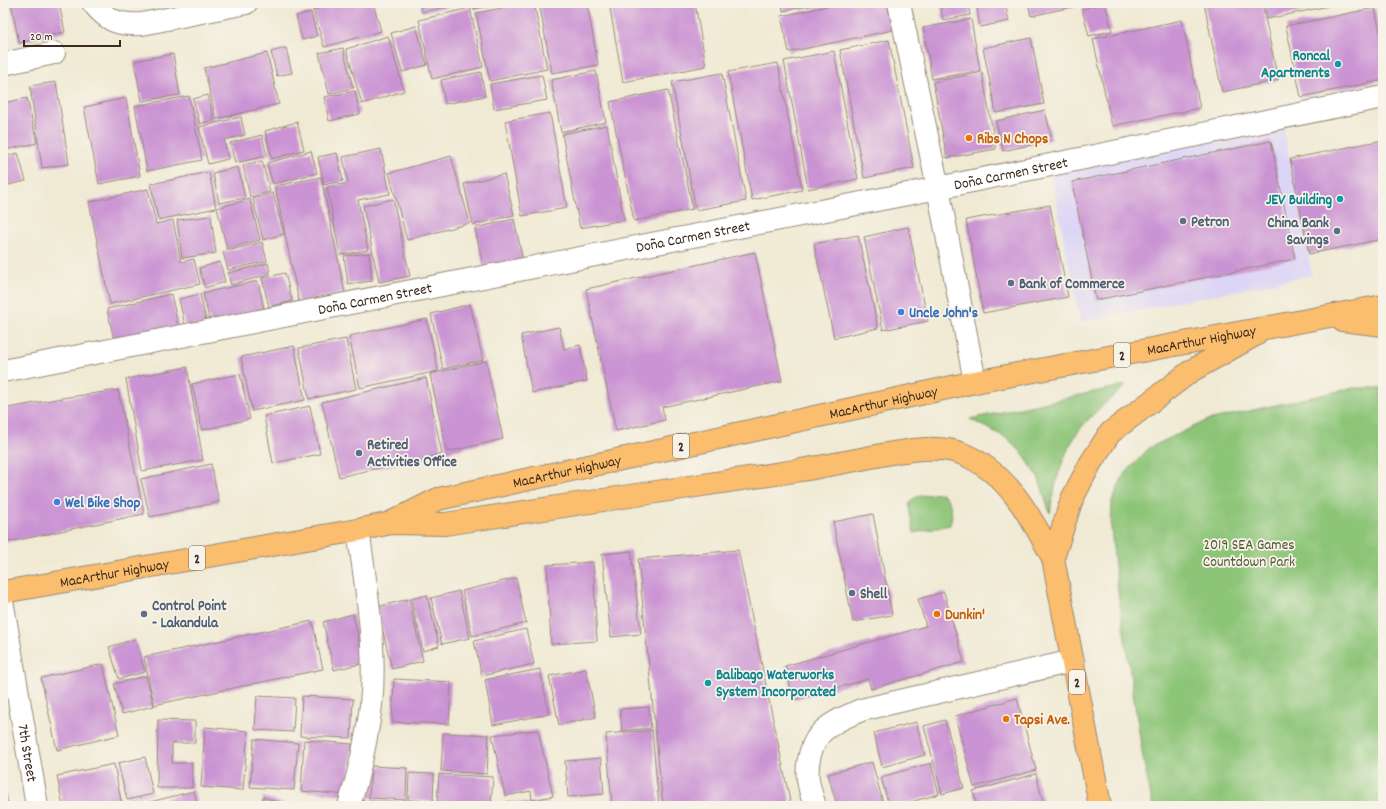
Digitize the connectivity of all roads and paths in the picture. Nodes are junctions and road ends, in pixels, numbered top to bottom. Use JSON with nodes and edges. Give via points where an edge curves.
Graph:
{"nodes":[{"id":1,"x":93,"y":3,"type":"edge"},
{"id":2,"x":246,"y":3,"type":"edge"},
{"id":3,"x":899,"y":3,"type":"edge"},
{"id":4,"x":54,"y":53,"type":"dead end"},
{"id":5,"x":3,"y":64,"type":"edge"},
{"id":6,"x":1383,"y":97,"type":"edge"},
{"id":7,"x":938,"y":188,"type":"junction"},
{"id":8,"x":1383,"y":306,"type":"edge"},
{"id":9,"x":1320,"y":318,"type":"junction"},
{"id":10,"x":1383,"y":325,"type":"edge"},
{"id":11,"x":1270,"y":327,"type":"junction"},
{"id":12,"x":3,"y":371,"type":"edge"},
{"id":13,"x":975,"y":382,"type":"junction"},
{"id":14,"x":391,"y":523,"type":"junction"},
{"id":15,"x":358,"y":530,"type":"junction"},
{"id":16,"x":1053,"y":558,"type":"junction"},
{"id":17,"x":3,"y":592,"type":"edge"},
{"id":18,"x":3,"y":606,"type":"edge"},
{"id":19,"x":1073,"y":661,"type":"junction"},
{"id":20,"x":814,"y":803,"type":"edge"},
{"id":21,"x":37,"y":806,"type":"edge"},
{"id":22,"x":349,"y":806,"type":"edge"},
{"id":23,"x":1100,"y":806,"type":"edge"}],
"edges":[{"from":1,"to":2,"type":"street","via":[[114,22],[129,24],[142,24]]},
{"from":3,"to":7,"type":"street"},
{"from":4,"to":5,"type":"street"},
{"from":6,"to":7,"type":"street","name":"Doña Carmen Street"},
{"from":7,"to":12,"type":"street","name":"Doña Carmen Street"},
{"from":7,"to":13,"type":"street"},
{"from":8,"to":9,"type":"highway","name":"MacArthur Highway","number":"2"},
{"from":9,"to":10,"type":"highway"},
{"from":9,"to":11,"type":"highway","name":"MacArthur Highway","number":"2"},
{"from":11,"to":13,"type":"highway","name":"MacArthur Highway","number":"2"},
{"from":11,"to":16,"type":"highway","via":[[1191,371],[1110,433],[1072,499]]},
{"from":13,"to":14,"type":"highway","name":"MacArthur Highway","number":"2","via":[[438,499]]},
{"from":14,"to":15,"type":"highway","name":"MacArthur Highway","number":"2"},
{"from":14,"to":16,"type":"highway","name":"MacArthur Highway","number":"2","via":[[445,524],[798,470],[910,450],[940,449],[962,454],[987,467],[1012,490]]},
{"from":15,"to":17,"type":"highway","name":"MacArthur Highway","number":"2"},
{"from":15,"to":22,"type":"street","via":[[368,599],[373,666],[367,735]]},
{"from":16,"to":19,"type":"highway","name":"MacArthur Highway","number":"2"},
{"from":18,"to":21,"type":"street","name":"7th Street"},
{"from":19,"to":20,"type":"street","via":[[861,710],[841,718],[822,731],[809,759],[808,778]]},
{"from":19,"to":23,"type":"highway","name":"MacArthur Highway","number":"2"}]}
